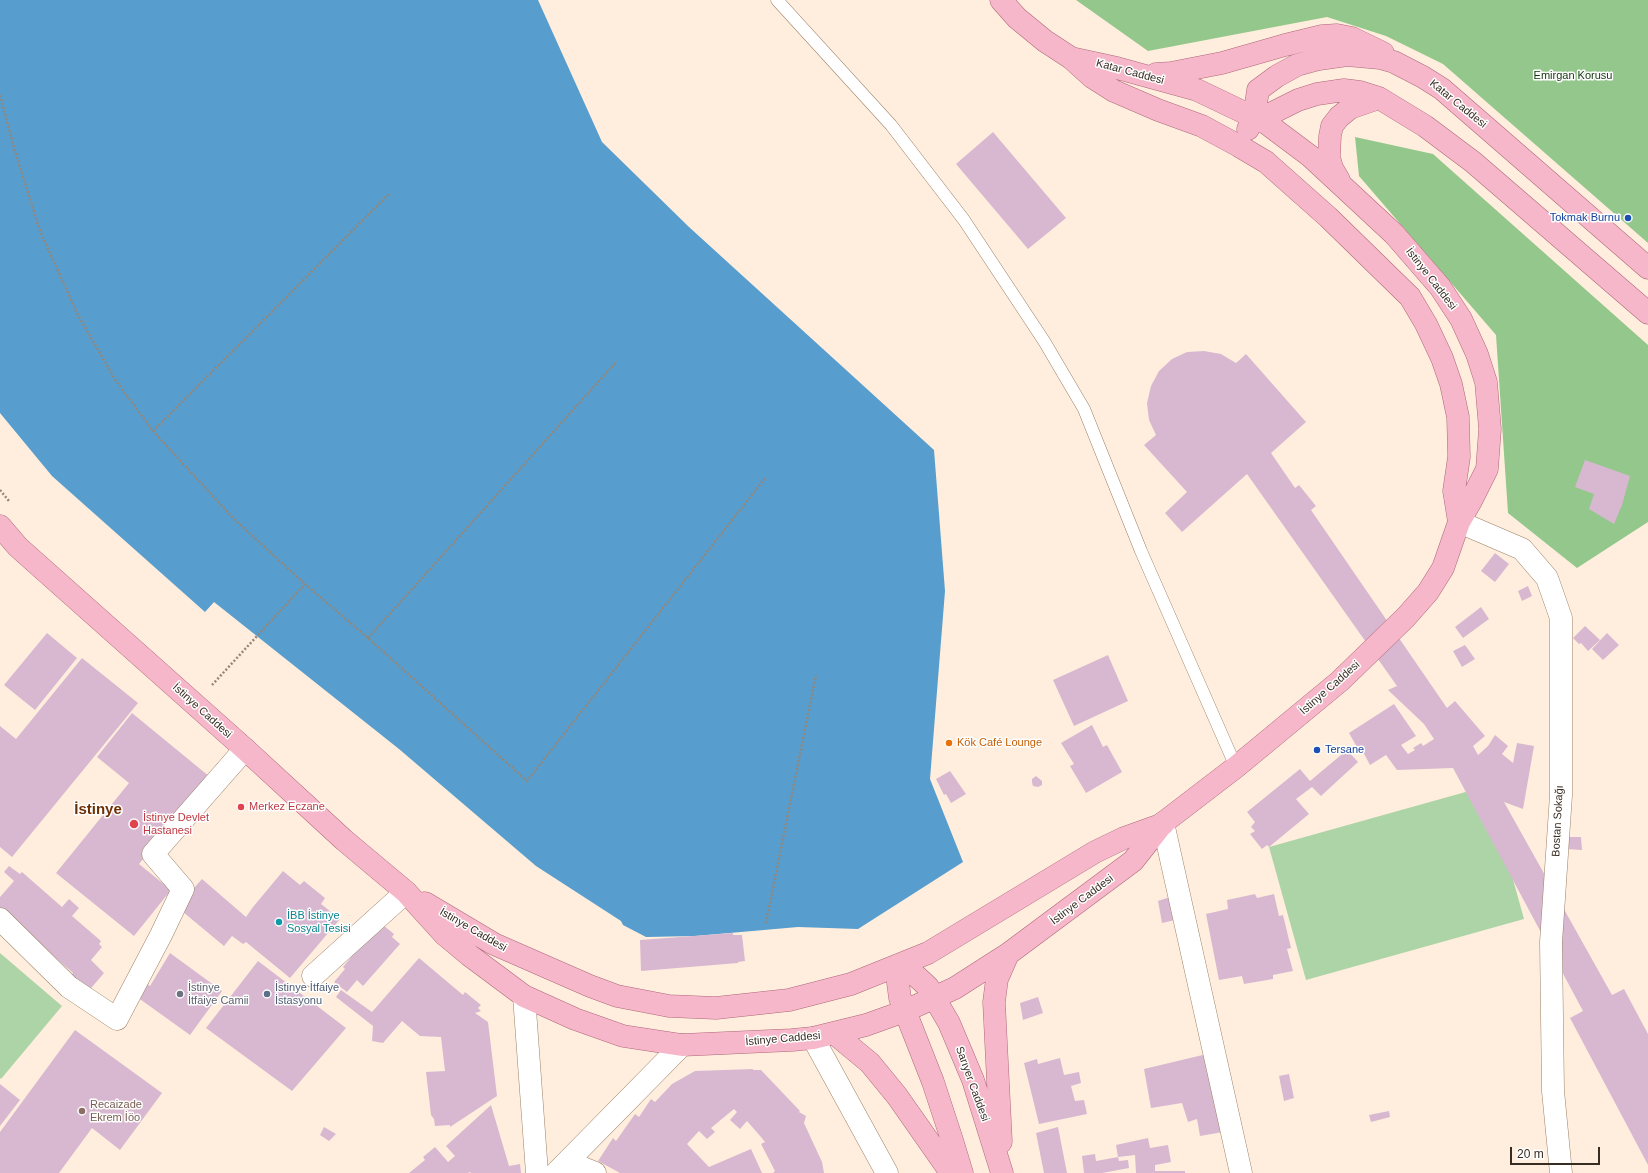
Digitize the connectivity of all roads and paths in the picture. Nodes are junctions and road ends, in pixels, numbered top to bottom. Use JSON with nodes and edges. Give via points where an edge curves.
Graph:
{"nodes":[{"id":1,"x":777,"y":0,"type":"edge"},
{"id":2,"x":1001,"y":0,"type":"edge"},
{"id":3,"x":1071,"y":58,"type":"junction"},
{"id":4,"x":1406,"y":68,"type":"junction"},
{"id":5,"x":1141,"y":74,"type":"junction"},
{"id":6,"x":0,"y":96,"type":"edge"},
{"id":7,"x":1379,"y":98,"type":"junction"},
{"id":8,"x":1254,"y":118,"type":"junction"},
{"id":9,"x":1239,"y":146,"type":"junction"},
{"id":10,"x":1340,"y":183,"type":"junction"},
{"id":11,"x":390,"y":193,"type":"dead end"},
{"id":12,"x":1648,"y":268,"type":"edge"},
{"id":13,"x":1648,"y":313,"type":"edge"},
{"id":14,"x":617,"y":361,"type":"dead end"},
{"id":15,"x":153,"y":431,"type":"junction"},
{"id":16,"x":766,"y":477,"type":"dead end"},
{"id":17,"x":0,"y":490,"type":"edge"},
{"id":18,"x":10,"y":502,"type":"dead end"},
{"id":19,"x":1459,"y":522,"type":"junction"},
{"id":20,"x":0,"y":526,"type":"edge"},
{"id":21,"x":305,"y":584,"type":"junction"},
{"id":22,"x":368,"y":638,"type":"junction"},
{"id":23,"x":816,"y":675,"type":"dead end"},
{"id":24,"x":194,"y":704,"type":"junction"},
{"id":25,"x":245,"y":749,"type":"junction"},
{"id":26,"x":1236,"y":767,"type":"junction"},
{"id":27,"x":1163,"y":824,"type":"junction"},
{"id":28,"x":406,"y":892,"type":"junction"},
{"id":29,"x":0,"y":919,"type":"edge"},
{"id":30,"x":766,"y":923,"type":"dead end"},
{"id":31,"x":1008,"y":954,"type":"junction"},
{"id":32,"x":899,"y":965,"type":"junction"},
{"id":33,"x":313,"y":976,"type":"dead end"},
{"id":34,"x":524,"y":996,"type":"junction"},
{"id":35,"x":935,"y":998,"type":"junction"},
{"id":36,"x":905,"y":1011,"type":"junction"},
{"id":37,"x":835,"y":1034,"type":"junction"},
{"id":38,"x":813,"y":1038,"type":"junction"},
{"id":39,"x":682,"y":1045,"type":"junction"},
{"id":40,"x":562,"y":1167,"type":"edge"},
{"id":41,"x":537,"y":1173,"type":"edge"},
{"id":42,"x":595,"y":1173,"type":"edge"},
{"id":43,"x":886,"y":1173,"type":"edge"},
{"id":44,"x":951,"y":1173,"type":"edge"},
{"id":45,"x":962,"y":1173,"type":"edge"},
{"id":46,"x":1002,"y":1173,"type":"edge"},
{"id":47,"x":1240,"y":1173,"type":"edge"},
{"id":48,"x":1561,"y":1173,"type":"edge"}],
"edges":[{"from":1,"to":26,"type":"lane","via":[[891,125],[964,220],[1044,341],[1084,409],[1144,558]]},
{"from":2,"to":3,"type":"main road","name":"Katar Caddesi","via":[[1017,18]]},
{"from":3,"to":5,"type":"main road","name":"Katar Caddesi"},
{"from":3,"to":9,"type":"main road","name":"Katar Caddesi","via":[[1092,77],[1114,91],[1202,126]]},
{"from":4,"to":5,"type":"main road","via":[[1386,54],[1352,38],[1337,35],[1285,45],[1222,63],[1171,73]]},
{"from":4,"to":8,"type":"main road","name":"Katar Caddesi","via":[[1380,58],[1347,55],[1297,65],[1258,90]]},
{"from":4,"to":12,"type":"main road","name":"Katar Caddesi","via":[[1442,89],[1463,106]]},
{"from":5,"to":8,"type":"main road","name":"Katar Caddesi","via":[[1197,90]]},
{"from":6,"to":15,"type":"path","via":[[40,231],[78,315],[116,381]]},
{"from":7,"to":8,"type":"main road","via":[[1344,90],[1317,94],[1298,100],[1272,114]]},
{"from":7,"to":10,"type":"main road","via":[[1350,108],[1338,117],[1332,126],[1330,157],[1332,168]]},
{"from":7,"to":13,"type":"main road","via":[[1420,122],[1473,162]]},
{"from":8,"to":9,"type":"main road"},
{"from":8,"to":10,"type":"main road","name":"İstinye Caddesi","via":[[1278,131]]},
{"from":9,"to":19,"type":"main road","name":"İstinye Caddesi","via":[[1266,162],[1294,185],[1380,266],[1410,297],[1426,324],[1451,384],[1458,417],[1459,457],[1454,491]]},
{"from":10,"to":19,"type":"main road","name":"İstinye Caddesi","via":[[1394,234],[1440,287],[1461,319],[1477,354],[1486,382],[1490,429],[1487,469]]},
{"from":11,"to":15,"type":"path"},
{"from":14,"to":22,"type":"path"},
{"from":15,"to":21,"type":"path","via":[[234,519]]},
{"from":16,"to":22,"type":"path","via":[[527,781]]},
{"from":17,"to":18,"type":"path"},
{"from":19,"to":26,"type":"main road","name":"İstinye Caddesi","via":[[1443,568],[1428,592],[1406,617],[1340,681]]},
{"from":19,"to":48,"type":"street","name":"Bostan Sokağı","via":[[1522,549],[1548,578],[1561,618],[1561,795],[1551,942],[1553,1091]]},
{"from":20,"to":24,"type":"main road","name":"İstinye Caddesi","via":[[18,547]]},
{"from":21,"to":22,"type":"path"},
{"from":21,"to":24,"type":"path"},
{"from":23,"to":30,"type":"path"},
{"from":24,"to":25,"type":"main road","name":"İstinye Caddesi"},
{"from":25,"to":28,"type":"main road","name":"İstinye Caddesi","via":[[344,840]]},
{"from":25,"to":29,"type":"street","via":[[153,854],[183,889],[117,1019],[69,987]]},
{"from":26,"to":27,"type":"main road","name":"İstinye Caddesi"},
{"from":27,"to":31,"type":"main road","name":"İstinye Caddesi","via":[[1133,861]]},
{"from":27,"to":32,"type":"main road","name":"İstinye Caddesi","via":[[1095,852],[928,953]]},
{"from":27,"to":47,"type":"street"},
{"from":28,"to":32,"type":"main road","name":"İstinye Caddesi","via":[[494,944],[540,965],[617,996],[669,1006],[716,1008],[789,1000],[851,984]]},
{"from":28,"to":33,"type":"street"},
{"from":28,"to":34,"type":"main road","name":"İstinye Caddesi","via":[[446,935]]},
{"from":31,"to":35,"type":"main road","name":"İstinye Caddesi"},
{"from":31,"to":46,"type":"main road","via":[[997,979],[994,1002]]},
{"from":32,"to":35,"type":"main road","name":"Sarıyer Caddesi","via":[[914,974]]},
{"from":32,"to":36,"type":"main road","via":[[898,983]]},
{"from":34,"to":39,"type":"main road","name":"İstinye Caddesi","via":[[623,1036]]},
{"from":34,"to":41,"type":"street"},
{"from":35,"to":36,"type":"main road","name":"İstinye Caddesi"},
{"from":35,"to":46,"type":"main road","name":"Sarıyer Caddesi","via":[[949,1023],[973,1080]]},
{"from":36,"to":37,"type":"main road","name":"İstinye Caddesi"},
{"from":36,"to":45,"type":"main road","via":[[933,1082]]},
{"from":37,"to":38,"type":"main road","name":"İstinye Caddesi"},
{"from":37,"to":44,"type":"main road","via":[[870,1063],[897,1096]]},
{"from":38,"to":39,"type":"main road","name":"İstinye Caddesi"},
{"from":38,"to":43,"type":"street"},
{"from":39,"to":40,"type":"street"},
{"from":40,"to":42,"type":"street"}]}
